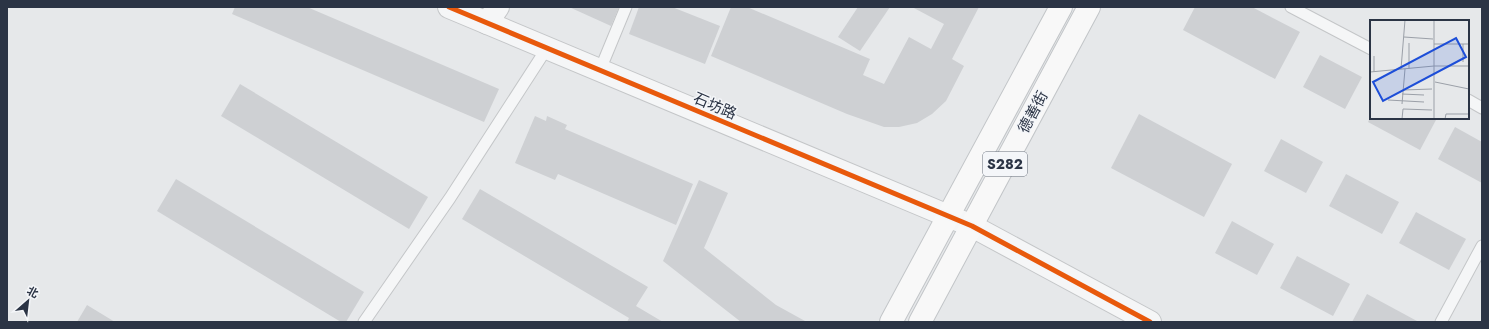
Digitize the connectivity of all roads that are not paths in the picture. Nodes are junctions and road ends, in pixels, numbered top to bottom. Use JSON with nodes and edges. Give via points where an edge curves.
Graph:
{"nodes":[{"id":1,"x":449,"y":7,"type":"edge"},
{"id":2,"x":626,"y":7,"type":"edge"},
{"id":3,"x":1061,"y":7,"type":"edge"},
{"id":4,"x":1090,"y":7,"type":"edge"},
{"id":5,"x":1291,"y":7,"type":"edge"},
{"id":6,"x":492,"y":15,"type":"edge"},
{"id":7,"x":547,"y":48,"type":"junction"},
{"id":8,"x":1370,"y":48,"type":"edge"},
{"id":9,"x":600,"y":70,"type":"junction"},
{"id":10,"x":1469,"y":101,"type":"edge"},
{"id":11,"x":1482,"y":108,"type":"edge"},
{"id":12,"x":948,"y":216,"type":"junction"},
{"id":13,"x":972,"y":226,"type":"junction"},
{"id":14,"x":1482,"y":246,"type":"edge"},
{"id":15,"x":365,"y":322,"type":"edge"},
{"id":16,"x":892,"y":322,"type":"edge"},
{"id":17,"x":920,"y":322,"type":"edge"},
{"id":18,"x":1150,"y":322,"type":"edge"},
{"id":19,"x":1441,"y":322,"type":"edge"}],
"edges":[{"from":1,"to":6,"type":"street","name":"石坊路"},
{"from":2,"to":9,"type":"lane"},
{"from":3,"to":12,"type":"main road","name":"德善街","number":"S282"},
{"from":4,"to":13,"type":"main road","name":"德善街","number":"S282"},
{"from":5,"to":8,"type":"lane"},
{"from":6,"to":7,"type":"street","name":"石坊路"},
{"from":7,"to":9,"type":"street","name":"石坊路"},
{"from":7,"to":15,"type":"lane","via":[[450,198]]},
{"from":9,"to":12,"type":"street","name":"石坊路"},
{"from":10,"to":11,"type":"lane"},
{"from":12,"to":13,"type":"street","name":"石坊路"},
{"from":12,"to":16,"type":"main road","name":"德善街","number":"S282"},
{"from":13,"to":17,"type":"main road","name":"德善街","number":"S282"},
{"from":13,"to":18,"type":"street","name":"石坊路"},
{"from":14,"to":19,"type":"lane"}]}
